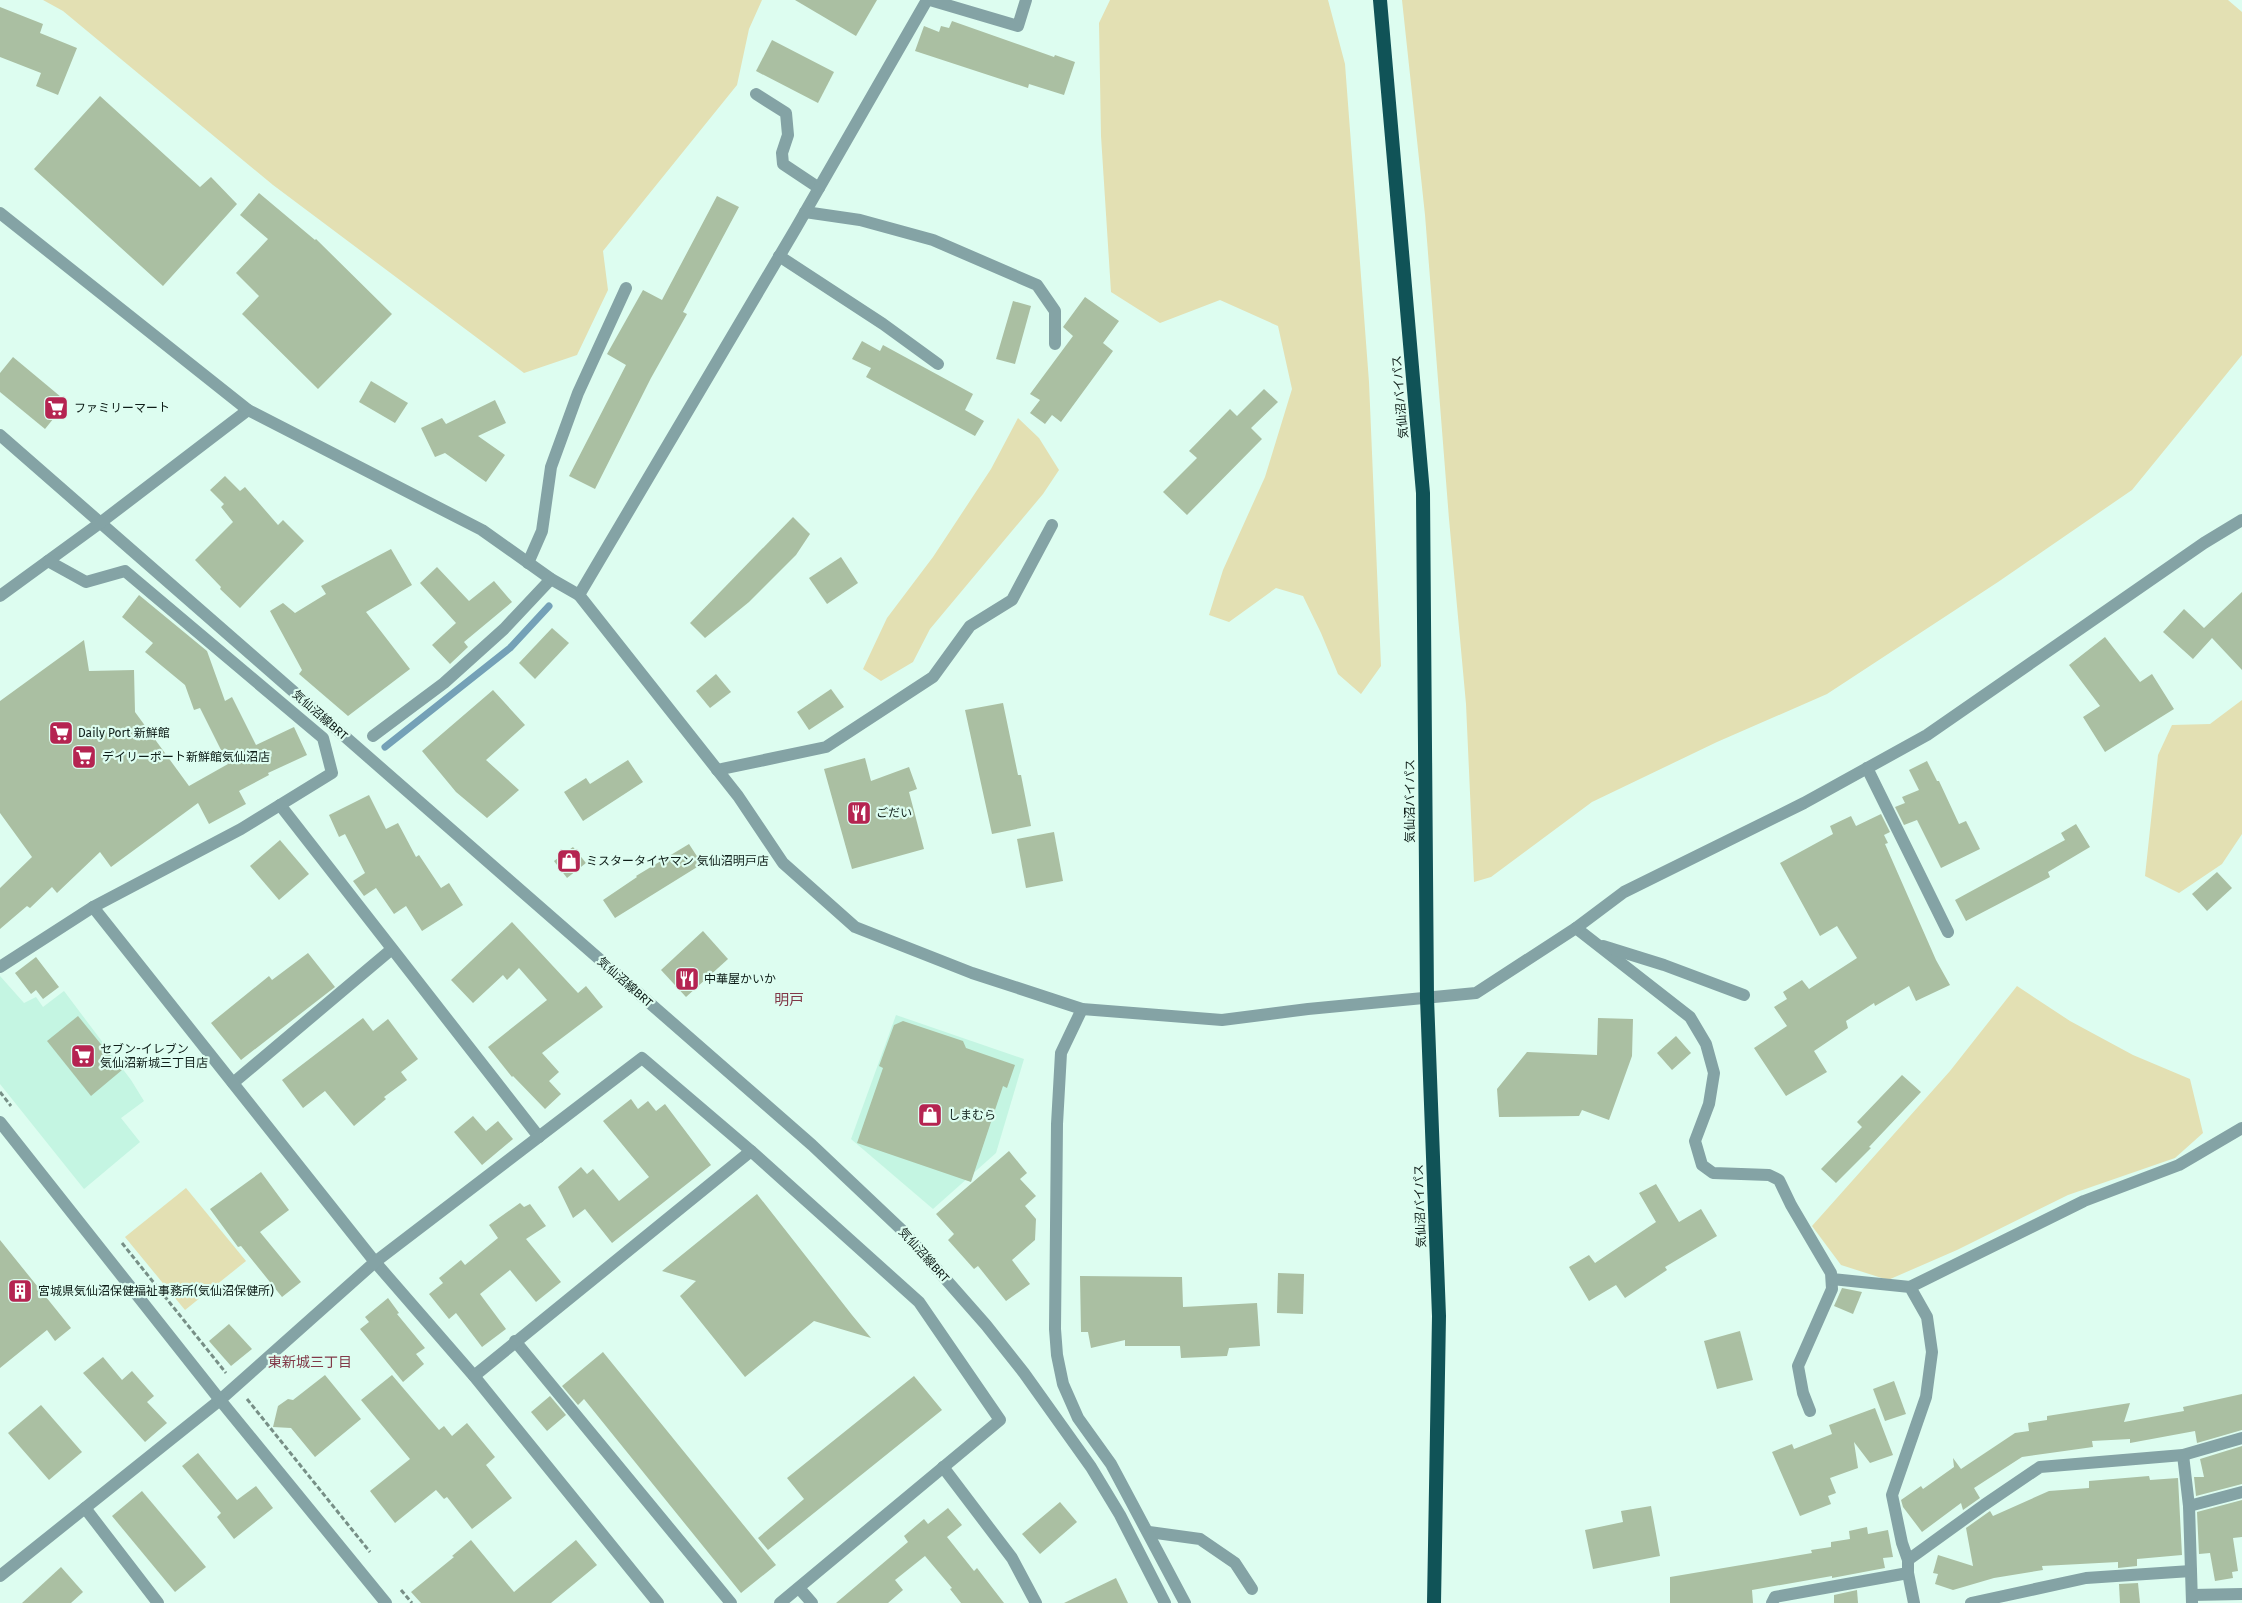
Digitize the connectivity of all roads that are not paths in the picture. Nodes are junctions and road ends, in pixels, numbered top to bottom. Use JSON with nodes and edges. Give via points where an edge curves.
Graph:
{"nodes":[{"id":1,"x":928,"y":0,"type":"edge"},
{"id":2,"x":1026,"y":0,"type":"edge"},
{"id":3,"x":1380,"y":0,"type":"edge"},
{"id":4,"x":756,"y":94,"type":"dead end"},
{"id":5,"x":819,"y":188,"type":"junction"},
{"id":6,"x":805,"y":212,"type":"junction"},
{"id":7,"x":0,"y":213,"type":"edge"},
{"id":8,"x":779,"y":256,"type":"junction"},
{"id":9,"x":626,"y":288,"type":"dead end"},
{"id":10,"x":1054,"y":344,"type":"dead end"},
{"id":11,"x":938,"y":364,"type":"dead end"},
{"id":12,"x":248,"y":410,"type":"junction"},
{"id":13,"x":0,"y":435,"type":"edge"},
{"id":14,"x":2242,"y":520,"type":"edge"},
{"id":15,"x":100,"y":523,"type":"junction"},
{"id":16,"x":1052,"y":525,"type":"dead end"},
{"id":17,"x":48,"y":561,"type":"junction"},
{"id":18,"x":528,"y":563,"type":"junction"},
{"id":19,"x":551,"y":579,"type":"junction"},
{"id":20,"x":579,"y":595,"type":"junction"},
{"id":21,"x":0,"y":596,"type":"edge"},
{"id":22,"x":373,"y":736,"type":"dead end"},
{"id":23,"x":1867,"y":768,"type":"junction"},
{"id":24,"x":717,"y":770,"type":"junction"},
{"id":25,"x":280,"y":805,"type":"junction"},
{"id":26,"x":93,"y":907,"type":"junction"},
{"id":27,"x":1576,"y":928,"type":"junction"},
{"id":28,"x":1948,"y":932,"type":"dead end"},
{"id":29,"x":1596,"y":944,"type":"junction"},
{"id":30,"x":392,"y":949,"type":"junction"},
{"id":31,"x":0,"y":967,"type":"edge"},
{"id":32,"x":1744,"y":995,"type":"dead end"},
{"id":33,"x":1426,"y":998,"type":"junction"},
{"id":34,"x":1082,"y":1009,"type":"junction"},
{"id":35,"x":233,"y":1083,"type":"junction"},
{"id":36,"x":0,"y":1122,"type":"edge"},
{"id":37,"x":2242,"y":1128,"type":"edge"},
{"id":38,"x":539,"y":1137,"type":"junction"},
{"id":39,"x":751,"y":1151,"type":"junction"},
{"id":40,"x":375,"y":1262,"type":"junction"},
{"id":41,"x":1832,"y":1279,"type":"junction"},
{"id":42,"x":1910,"y":1287,"type":"junction"},
{"id":43,"x":515,"y":1341,"type":"junction"},
{"id":44,"x":474,"y":1376,"type":"junction"},
{"id":45,"x":220,"y":1400,"type":"junction"},
{"id":46,"x":1810,"y":1411,"type":"dead end"},
{"id":47,"x":2242,"y":1438,"type":"edge"},
{"id":48,"x":2183,"y":1454,"type":"junction"},
{"id":49,"x":943,"y":1467,"type":"junction"},
{"id":50,"x":2242,"y":1492,"type":"edge"},
{"id":51,"x":2189,"y":1506,"type":"junction"},
{"id":52,"x":85,"y":1508,"type":"junction"},
{"id":53,"x":1149,"y":1532,"type":"junction"},
{"id":54,"x":1908,"y":1567,"type":"junction"},
{"id":55,"x":2191,"y":1571,"type":"junction"},
{"id":56,"x":0,"y":1576,"type":"edge"},
{"id":57,"x":799,"y":1588,"type":"junction"},
{"id":58,"x":1252,"y":1589,"type":"dead end"},
{"id":59,"x":2242,"y":1594,"type":"edge"},
{"id":60,"x":2192,"y":1599,"type":"edge"},
{"id":61,"x":158,"y":1603,"type":"edge"},
{"id":62,"x":386,"y":1603,"type":"edge"},
{"id":63,"x":658,"y":1603,"type":"edge"},
{"id":64,"x":732,"y":1603,"type":"edge"},
{"id":65,"x":780,"y":1603,"type":"edge"},
{"id":66,"x":812,"y":1603,"type":"edge"},
{"id":67,"x":1036,"y":1603,"type":"edge"},
{"id":68,"x":1165,"y":1603,"type":"edge"},
{"id":69,"x":1185,"y":1603,"type":"edge"},
{"id":70,"x":1434,"y":1603,"type":"edge"},
{"id":71,"x":1772,"y":1603,"type":"edge"},
{"id":72,"x":1914,"y":1603,"type":"edge"},
{"id":73,"x":1970,"y":1603,"type":"edge"}],
"edges":[{"from":1,"to":2,"type":"street","via":[[1018,26]]},
{"from":1,"to":5,"type":"street"},
{"from":3,"to":33,"type":"highway","name":"気仙沼バイパス","via":[[1423,493]]},
{"from":4,"to":5,"type":"street","via":[[786,113],[788,135],[782,153],[783,164]]},
{"from":5,"to":6,"type":"street"},
{"from":6,"to":8,"type":"street"},
{"from":6,"to":10,"type":"street","via":[[860,220],[934,240],[1037,285],[1055,311]]},
{"from":7,"to":12,"type":"street"},
{"from":8,"to":11,"type":"street"},
{"from":8,"to":20,"type":"street"},
{"from":9,"to":18,"type":"street","via":[[578,394],[551,467],[542,531]]},
{"from":12,"to":15,"type":"street"},
{"from":12,"to":18,"type":"street","via":[[482,530]]},
{"from":13,"to":15,"type":"street","name":"気仙沼線BRT"},
{"from":14,"to":23,"type":"street","via":[[2187,554],[1927,735]]},
{"from":15,"to":17,"type":"street"},
{"from":15,"to":68,"type":"street","name":"気仙沼線BRT","via":[[804,1139],[905,1233],[986,1325],[1063,1425],[1120,1514]]},
{"from":16,"to":24,"type":"street","via":[[1012,600],[970,626],[933,678],[826,747]]},
{"from":17,"to":21,"type":"street"},
{"from":17,"to":25,"type":"street","via":[[86,582],[125,571],[323,738],[332,773]]},
{"from":18,"to":19,"type":"street"},
{"from":19,"to":20,"type":"street"},
{"from":19,"to":22,"type":"street","via":[[504,629],[444,683]]},
{"from":20,"to":24,"type":"street"},
{"from":23,"to":27,"type":"street","via":[[1804,803],[1624,892]]},
{"from":23,"to":28,"type":"street"},
{"from":24,"to":34,"type":"street","via":[[783,863],[855,927],[972,972]]},
{"from":25,"to":26,"type":"street"},
{"from":25,"to":30,"type":"street"},
{"from":26,"to":31,"type":"street"},
{"from":26,"to":35,"type":"street"},
{"from":27,"to":29,"type":"street"},
{"from":27,"to":33,"type":"street","via":[[1476,993]]},
{"from":29,"to":32,"type":"street"},
{"from":29,"to":41,"type":"street","via":[[1690,1017],[1706,1044],[1714,1073],[1709,1104],[1696,1141],[1702,1165],[1713,1173],[1769,1175],[1780,1180]]},
{"from":30,"to":35,"type":"street"},
{"from":30,"to":38,"type":"street"},
{"from":33,"to":34,"type":"street","via":[[1222,1020]]},
{"from":33,"to":70,"type":"highway","name":"気仙沼バイパス","via":[[1439,1316]]},
{"from":34,"to":53,"type":"street","via":[[1061,1053],[1057,1133],[1057,1355],[1063,1384],[1078,1418],[1111,1464]]},
{"from":35,"to":40,"type":"street"},
{"from":36,"to":45,"type":"street"},
{"from":37,"to":42,"type":"street","via":[[2179,1165],[2084,1202]]},
{"from":38,"to":39,"type":"street","via":[[642,1058]]},
{"from":38,"to":40,"type":"street"},
{"from":39,"to":43,"type":"street"},
{"from":39,"to":49,"type":"street","via":[[919,1302],[1000,1420]]},
{"from":40,"to":44,"type":"street"},
{"from":40,"to":45,"type":"street"},
{"from":41,"to":42,"type":"street"},
{"from":41,"to":46,"type":"street","via":[[1832,1289],[1798,1366]]},
{"from":42,"to":54,"type":"street","via":[[1927,1317],[1932,1352],[1926,1397],[1892,1495]]},
{"from":43,"to":44,"type":"street"},
{"from":43,"to":64,"type":"street"},
{"from":44,"to":63,"type":"street"},
{"from":45,"to":52,"type":"street"},
{"from":45,"to":62,"type":"street"},
{"from":47,"to":48,"type":"street"},
{"from":48,"to":51,"type":"street"},
{"from":48,"to":54,"type":"street","via":[[2040,1467],[1984,1505]]},
{"from":49,"to":57,"type":"street"},
{"from":49,"to":67,"type":"street","via":[[1012,1558]]},
{"from":50,"to":51,"type":"street"},
{"from":51,"to":55,"type":"street"},
{"from":52,"to":56,"type":"street"},
{"from":52,"to":61,"type":"street"},
{"from":53,"to":58,"type":"street","via":[[1200,1539],[1235,1563]]},
{"from":53,"to":69,"type":"street"},
{"from":54,"to":71,"type":"street","via":[[1775,1597]]},
{"from":54,"to":72,"type":"street"},
{"from":55,"to":60,"type":"street"},
{"from":55,"to":73,"type":"street","via":[[2086,1578]]},
{"from":57,"to":65,"type":"street"},
{"from":57,"to":66,"type":"street"},
{"from":59,"to":60,"type":"street"}]}
